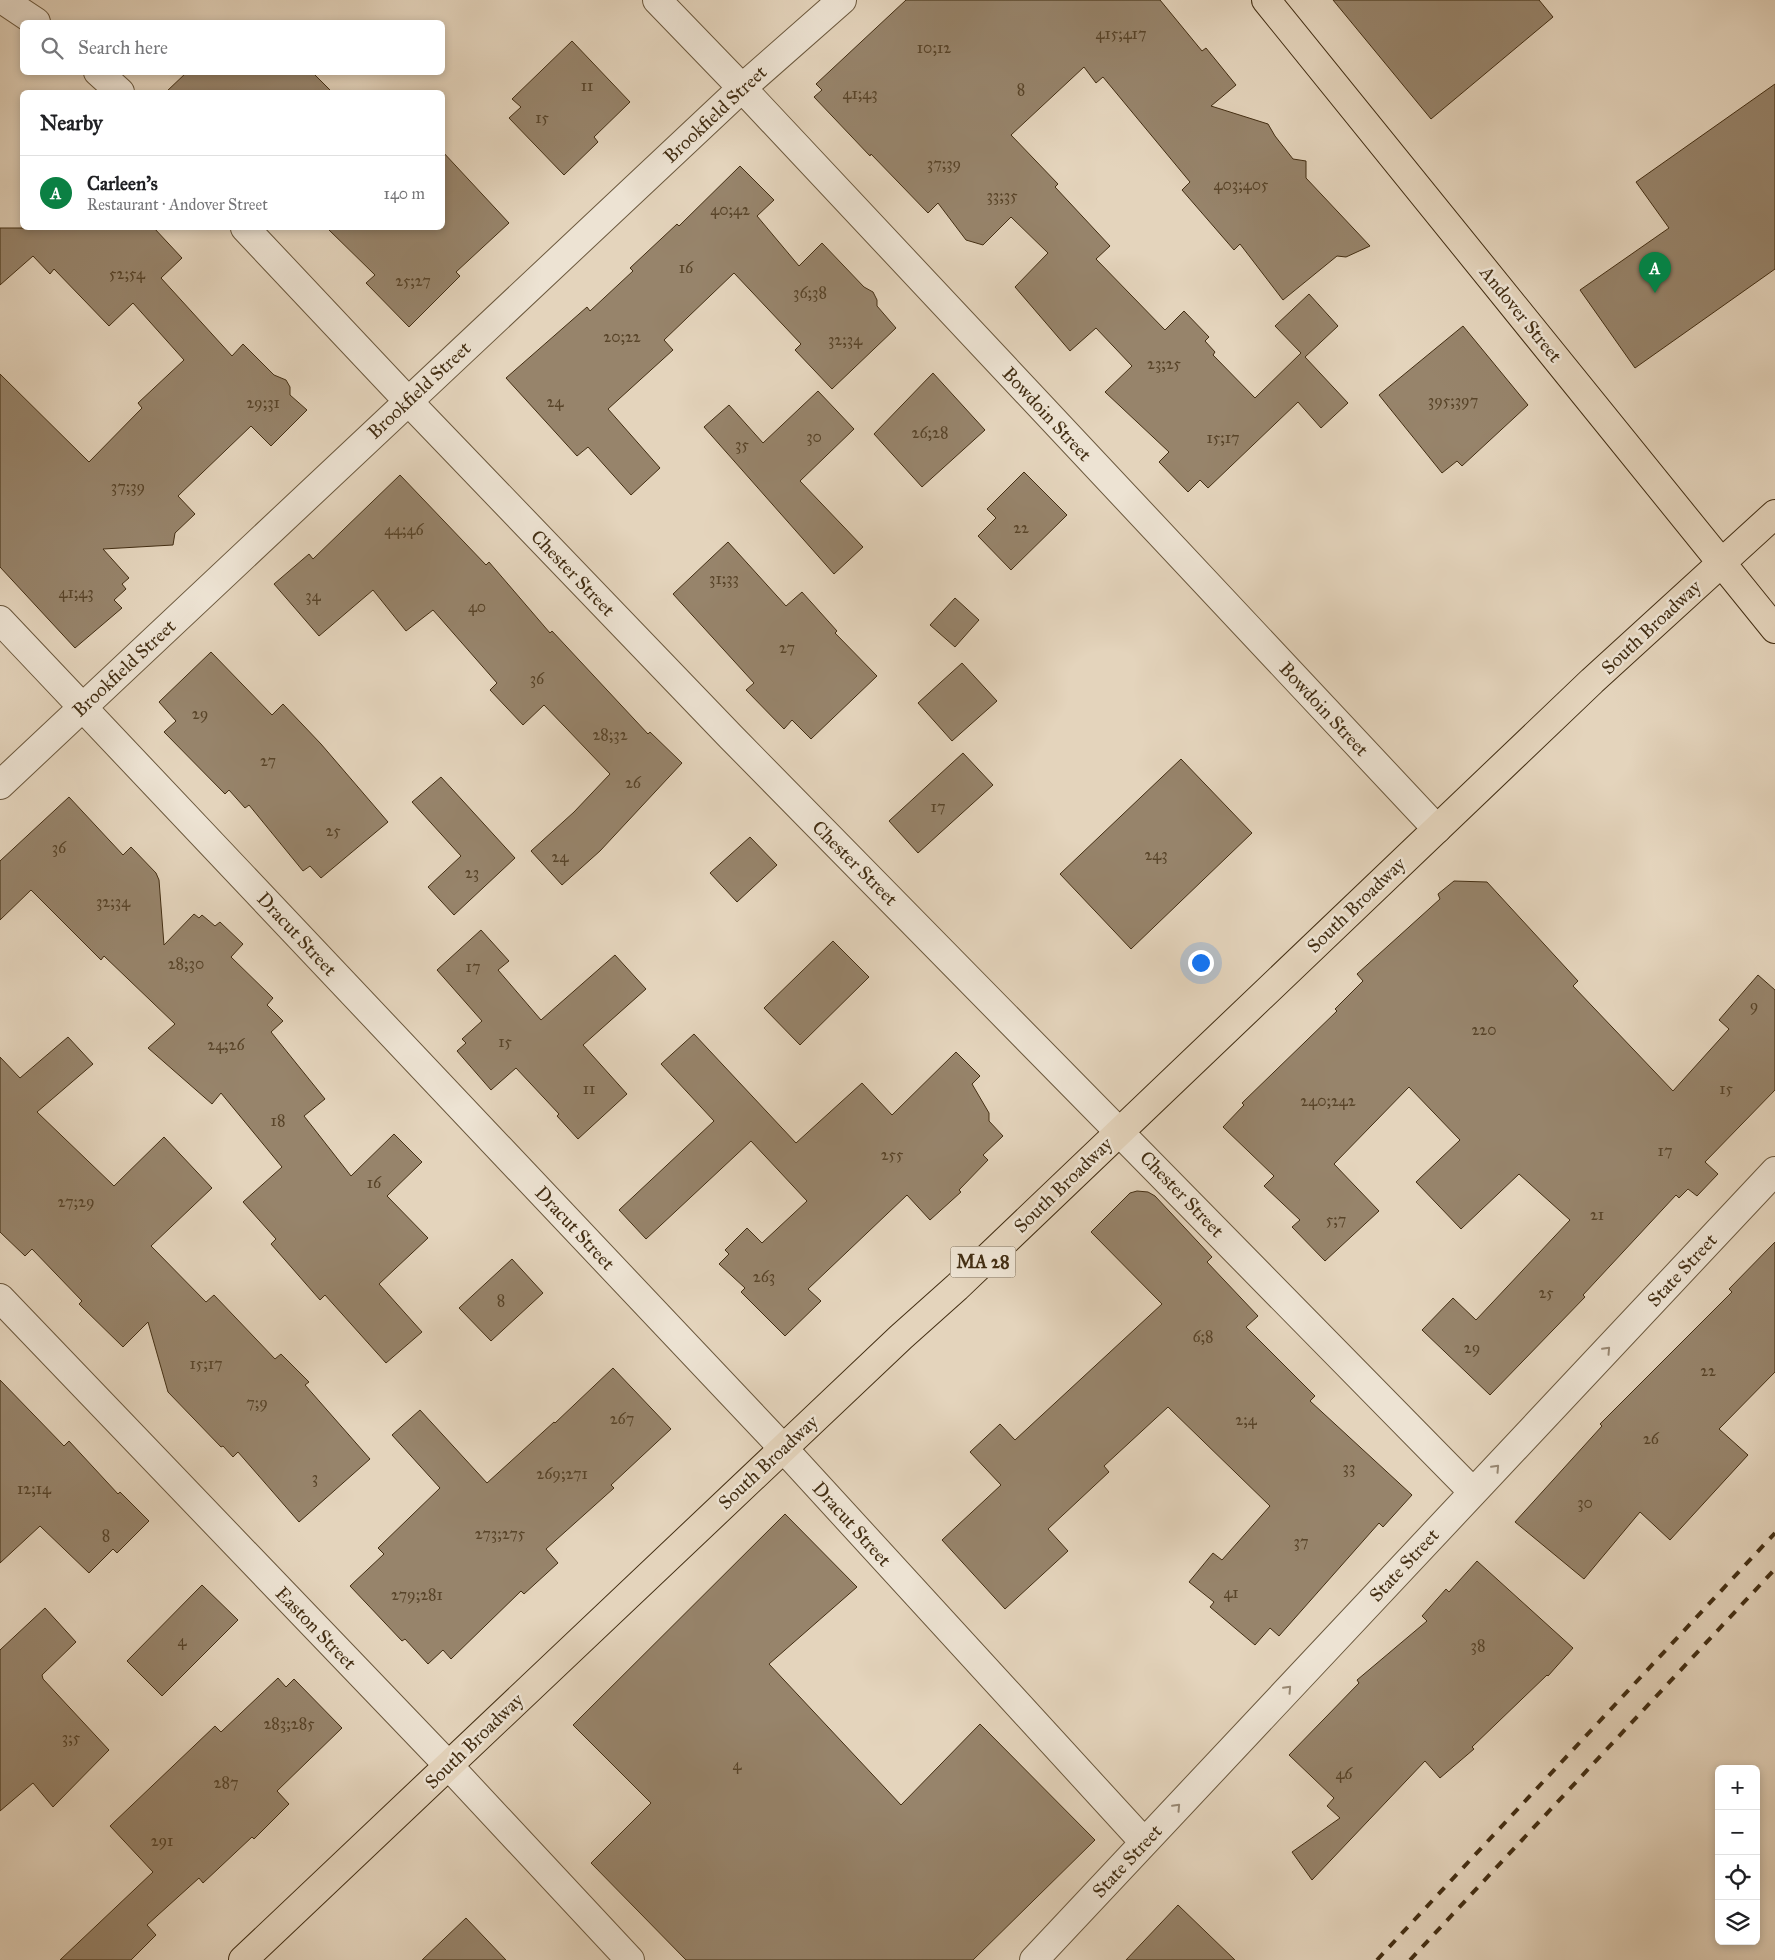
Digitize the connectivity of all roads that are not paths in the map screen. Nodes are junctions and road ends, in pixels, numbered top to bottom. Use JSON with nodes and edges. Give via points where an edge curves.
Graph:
{"nodes":[{"id":1,"x":3,"y":0,"type":"edge"},
{"id":2,"x":657,"y":0,"type":"edge"},
{"id":3,"x":842,"y":0,"type":"edge"},
{"id":4,"x":1266,"y":0,"type":"edge"},
{"id":5,"x":33,"y":20,"type":"edge"},
{"id":6,"x":101,"y":75,"type":"edge"},
{"id":7,"x":742,"y":88,"type":"junction"},
{"id":8,"x":118,"y":90,"type":"edge"},
{"id":9,"x":246,"y":230,"type":"edge"},
{"id":10,"x":408,"y":401,"type":"junction"},
{"id":11,"x":1775,"y":514,"type":"edge"},
{"id":12,"x":1721,"y":562,"type":"junction"},
{"id":13,"x":0,"y":620,"type":"edge"},
{"id":14,"x":1775,"y":629,"type":"edge"},
{"id":15,"x":83,"y":707,"type":"junction"},
{"id":16,"x":0,"y":785,"type":"edge"},
{"id":17,"x":1437,"y":829,"type":"junction"},
{"id":18,"x":1120,"y":1131,"type":"junction"},
{"id":19,"x":1775,"y":1171,"type":"edge"},
{"id":20,"x":0,"y":1298,"type":"edge"},
{"id":21,"x":783,"y":1448,"type":"junction"},
{"id":22,"x":1473,"y":1492,"type":"junction"},
{"id":23,"x":448,"y":1766,"type":"junction"},
{"id":24,"x":1144,"y":1842,"type":"junction"},
{"id":25,"x":243,"y":1960,"type":"edge"},
{"id":26,"x":630,"y":1960,"type":"edge"},
{"id":27,"x":1034,"y":1960,"type":"edge"}],
"edges":[{"from":1,"to":5,"type":"street"},
{"from":2,"to":7,"type":"street","name":"Bowdoin Street"},
{"from":3,"to":7,"type":"street","name":"Brookfield Street"},
{"from":4,"to":12,"type":"main road","name":"Andover Street"},
{"from":6,"to":8,"type":"street"},
{"from":7,"to":10,"type":"street","name":"Brookfield Street"},
{"from":7,"to":17,"type":"street","name":"Bowdoin Street"},
{"from":9,"to":10,"type":"street","name":"Chester Street"},
{"from":10,"to":15,"type":"street","name":"Brookfield Street"},
{"from":10,"to":18,"type":"street","name":"Chester Street","via":[[731,737]]},
{"from":11,"to":12,"type":"main road","name":"South Broadway","number":"MA 28"},
{"from":12,"to":14,"type":"main road","name":"Andover Street"},
{"from":12,"to":17,"type":"main road","name":"South Broadway","number":"MA 28"},
{"from":13,"to":15,"type":"street","name":"Dracut Street"},
{"from":15,"to":16,"type":"street","name":"Brookfield Street"},
{"from":15,"to":21,"type":"street","name":"Dracut Street"},
{"from":17,"to":18,"type":"main road","name":"South Broadway","number":"MA 28"},
{"from":18,"to":21,"type":"main road","name":"South Broadway","number":"MA 28"},
{"from":18,"to":22,"type":"street","name":"Chester Street"},
{"from":22,"to":19,"type":"street","name":"State Street","one_way":true},
{"from":20,"to":23,"type":"street","name":"Easton Street"},
{"from":21,"to":23,"type":"main road","name":"South Broadway","number":"MA 28"},
{"from":21,"to":24,"type":"street","name":"Dracut Street"},
{"from":24,"to":22,"type":"street","name":"State Street","one_way":true},
{"from":23,"to":25,"type":"main road","name":"South Broadway","number":"MA 28"},
{"from":23,"to":26,"type":"street","name":"Easton Street"},
{"from":24,"to":27,"type":"street","name":"State Street"}]}
